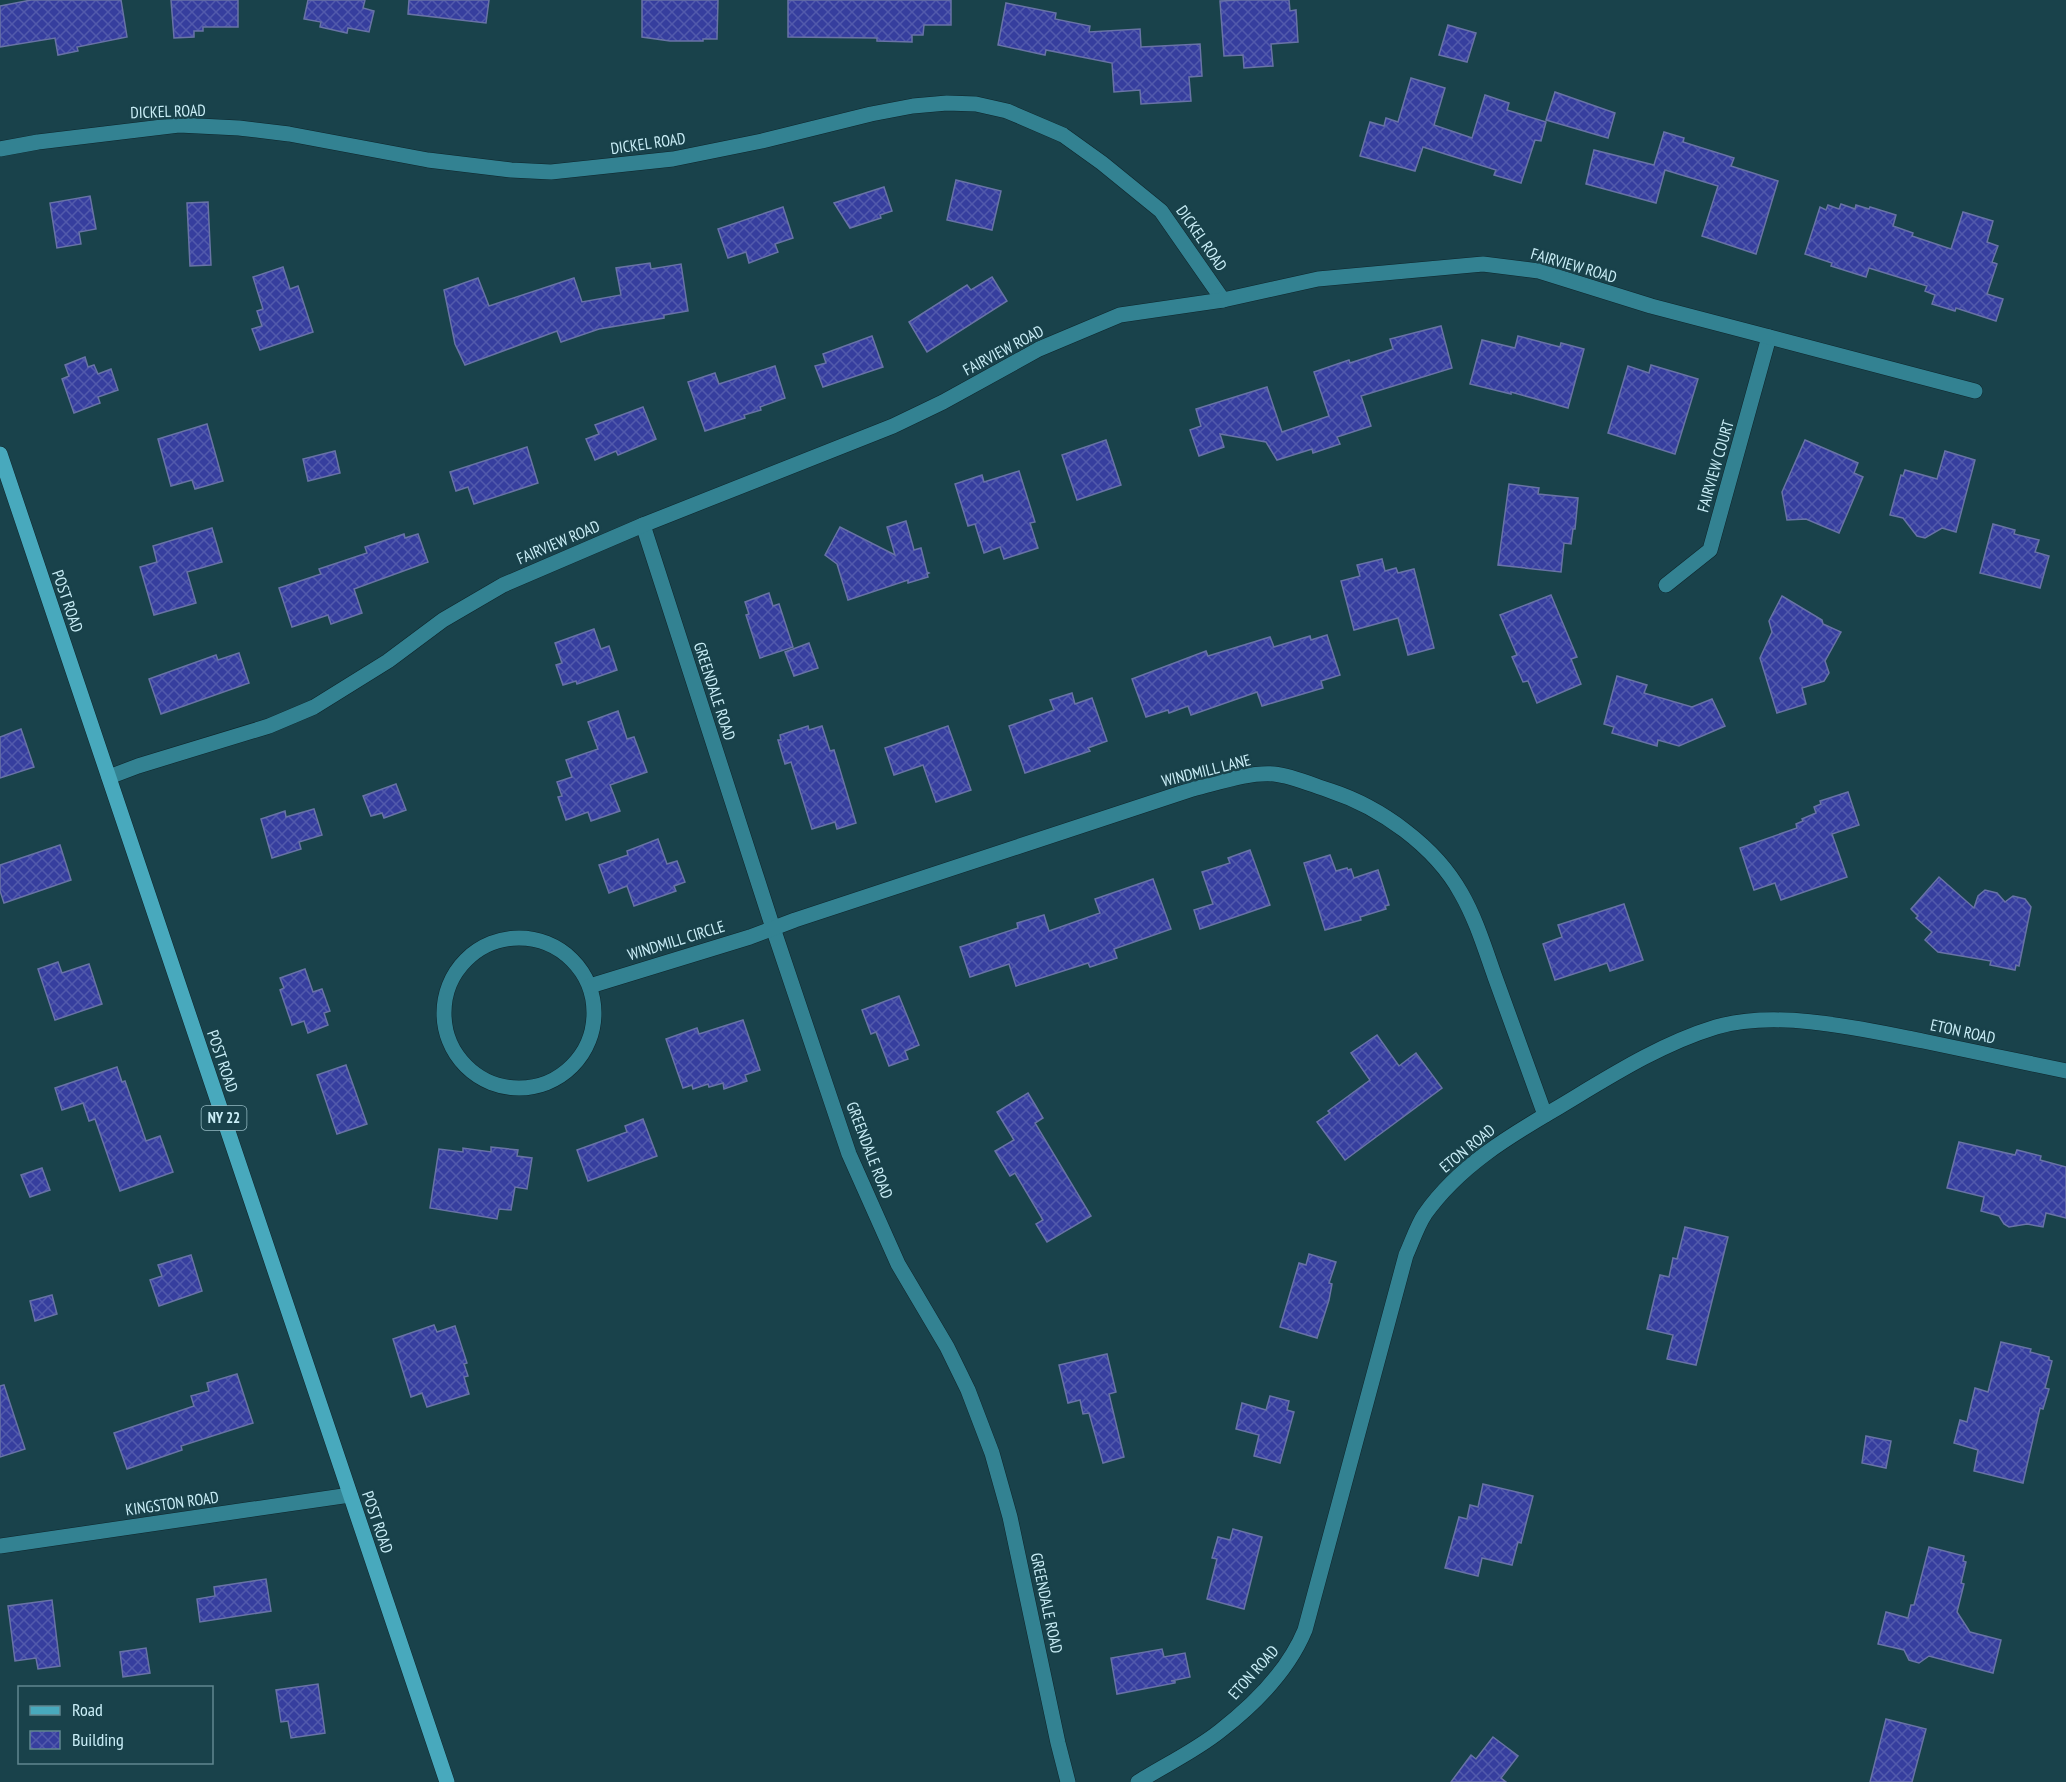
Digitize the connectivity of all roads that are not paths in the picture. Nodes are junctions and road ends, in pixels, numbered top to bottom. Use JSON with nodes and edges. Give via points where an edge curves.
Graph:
{"nodes":[{"id":1,"x":0,"y":149,"type":"edge"},
{"id":2,"x":1223,"y":300,"type":"junction"},
{"id":3,"x":1769,"y":337,"type":"junction"},
{"id":4,"x":1975,"y":391,"type":"dead end"},
{"id":5,"x":0,"y":454,"type":"edge"},
{"id":6,"x":643,"y":525,"type":"junction"},
{"id":7,"x":1666,"y":585,"type":"dead end"},
{"id":8,"x":109,"y":777,"type":"junction"},
{"id":9,"x":773,"y":928,"type":"junction"},
{"id":10,"x":590,"y":986,"type":"junction"},
{"id":11,"x":2066,"y":1071,"type":"edge"},
{"id":12,"x":1545,"y":1115,"type":"junction"},
{"id":13,"x":350,"y":1495,"type":"junction"},
{"id":14,"x":0,"y":1546,"type":"edge"},
{"id":15,"x":447,"y":1782,"type":"edge"},
{"id":16,"x":1068,"y":1782,"type":"edge"},
{"id":17,"x":1138,"y":1782,"type":"edge"}],
"edges":[{"from":1,"to":2,"type":"street","name":"DICKEL ROAD","via":[[179,125],[286,133],[428,160],[551,172],[673,159],[913,106],[976,104],[1007,111],[1063,135],[1102,163],[1161,211]]},
{"from":2,"to":3,"type":"street","name":"FAIRVIEW ROAD","via":[[1318,279],[1483,264],[1539,271]]},
{"from":2,"to":6,"type":"street","name":"FAIRVIEW ROAD","via":[[1120,315],[1039,349],[893,426]]},
{"from":3,"to":4,"type":"street","name":"FAIRVIEW ROAD"},
{"from":3,"to":7,"type":"street","name":"FAIRVIEW COURT","via":[[1710,550]]},
{"from":5,"to":8,"type":"main road","name":"POST ROAD","number":"NY 22"},
{"from":6,"to":8,"type":"street","name":"FAIRVIEW ROAD","via":[[494,591],[314,707],[269,726]]},
{"from":6,"to":9,"type":"street","name":"GREENDALE ROAD"},
{"from":8,"to":13,"type":"main road","name":"POST ROAD","number":"NY 22"},
{"from":9,"to":10,"type":"street","name":"WINDMILL CIRCLE"},
{"from":9,"to":12,"type":"street","name":"WINDMILL LANE","via":[[1193,789],[1273,774],[1302,780],[1376,810],[1414,838],[1461,892]]},
{"from":9,"to":16,"type":"street","name":"GREENDALE ROAD","via":[[849,1154],[898,1264],[968,1390],[992,1453],[1010,1517]]},
{"from":10,"to":10,"type":"street","via":[[577,964],[554,946],[530,938],[503,939],[483,947],[463,962],[450,982],[444,1026],[453,1049],[469,1069],[487,1081],[524,1088],[547,1083],[572,1066],[588,1043],[594,1021]]},
{"from":11,"to":12,"type":"street","name":"ETON ROAD","via":[[1864,1029],[1813,1022],[1752,1021],[1719,1026],[1677,1040]]},
{"from":12,"to":17,"type":"street","name":"ETON ROAD","via":[[1457,1176],[1419,1226],[1406,1255],[1297,1650],[1282,1672],[1220,1732]]},
{"from":13,"to":14,"type":"street","name":"KINGSTON ROAD"},
{"from":13,"to":15,"type":"main road","name":"POST ROAD","number":"NY 22"}]}
